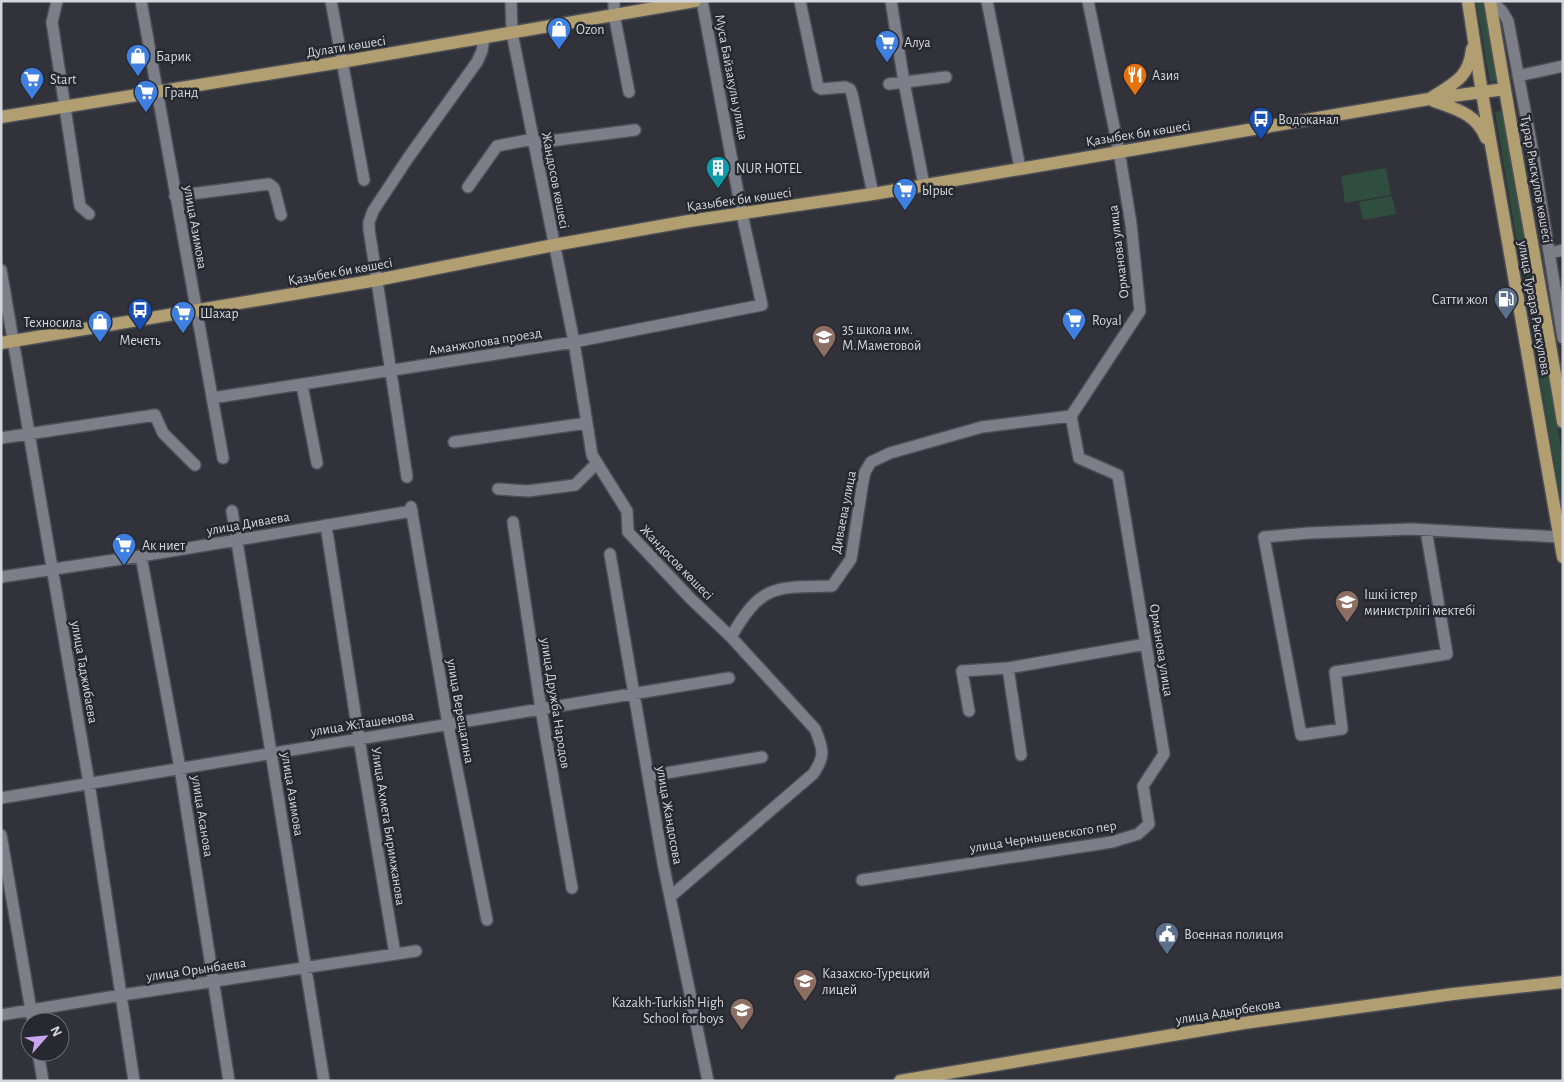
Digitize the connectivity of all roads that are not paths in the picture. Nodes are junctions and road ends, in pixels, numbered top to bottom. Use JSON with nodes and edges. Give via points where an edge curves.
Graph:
{"nodes":[{"id":1,"x":57,"y":1,"type":"edge"},
{"id":2,"x":141,"y":1,"type":"edge"},
{"id":3,"x":331,"y":1,"type":"edge"},
{"id":4,"x":511,"y":1,"type":"edge"},
{"id":5,"x":695,"y":1,"type":"edge"},
{"id":6,"x":702,"y":1,"type":"edge"},
{"id":7,"x":800,"y":1,"type":"edge"},
{"id":8,"x":891,"y":1,"type":"edge"},
{"id":9,"x":987,"y":1,"type":"edge"},
{"id":10,"x":1088,"y":1,"type":"edge"},
{"id":11,"x":1468,"y":1,"type":"edge"},
{"id":12,"x":1491,"y":1,"type":"edge"},
{"id":13,"x":614,"y":8,"type":"edge"},
{"id":14,"x":1473,"y":29,"type":"junction"},
{"id":15,"x":512,"y":33,"type":"junction"},
{"id":16,"x":484,"y":38,"type":"junction"},
{"id":17,"x":341,"y":62,"type":"junction"},
{"id":18,"x":1563,"y":66,"type":"edge"},
{"id":19,"x":946,"y":77,"type":"dead end"},
{"id":20,"x":1519,"y":81,"type":"junction"},
{"id":21,"x":904,"y":82,"type":"junction"},
{"id":22,"x":889,"y":84,"type":"dead end"},
{"id":23,"x":1504,"y":89,"type":"junction"},
{"id":24,"x":156,"y":92,"type":"junction"},
{"id":25,"x":629,"y":92,"type":"dead end"},
{"id":26,"x":1482,"y":93,"type":"junction"},
{"id":27,"x":1429,"y":99,"type":"junction"},
{"id":28,"x":65,"y":107,"type":"junction"},
{"id":29,"x":1,"y":117,"type":"edge"},
{"id":30,"x":635,"y":130,"type":"dead end"},
{"id":31,"x":534,"y":141,"type":"junction"},
{"id":32,"x":1119,"y":151,"type":"junction"},
{"id":33,"x":1496,"y":164,"type":"junction"},
{"id":34,"x":1020,"y":168,"type":"junction"},
{"id":35,"x":364,"y":180,"type":"dead end"},
{"id":36,"x":924,"y":185,"type":"junction"},
{"id":37,"x":468,"y":187,"type":"dead end"},
{"id":38,"x":873,"y":194,"type":"junction"},
{"id":39,"x":175,"y":196,"type":"junction"},
{"id":40,"x":89,"y":214,"type":"dead end"},
{"id":41,"x":742,"y":214,"type":"junction"},
{"id":42,"x":281,"y":215,"type":"dead end"},
{"id":43,"x":554,"y":245,"type":"junction"},
{"id":44,"x":1563,"y":250,"type":"edge"},
{"id":45,"x":1550,"y":253,"type":"junction"},
{"id":46,"x":1,"y":270,"type":"edge"},
{"id":47,"x":1554,"y":278,"type":"junction"},
{"id":48,"x":377,"y":280,"type":"junction"},
{"id":49,"x":1540,"y":281,"type":"junction"},
{"id":50,"x":762,"y":305,"type":"joint"},
{"id":51,"x":196,"y":311,"type":"junction"},
{"id":52,"x":1563,"y":338,"type":"edge"},
{"id":53,"x":8,"y":342,"type":"edge"},
{"id":54,"x":574,"y":342,"type":"junction"},
{"id":55,"x":390,"y":372,"type":"junction"},
{"id":56,"x":302,"y":384,"type":"junction"},
{"id":57,"x":212,"y":398,"type":"junction"},
{"id":58,"x":1072,"y":416,"type":"junction"},
{"id":59,"x":1563,"y":422,"type":"edge"},
{"id":60,"x":587,"y":423,"type":"junction"},
{"id":61,"x":29,"y":434,"type":"junction"},
{"id":62,"x":1,"y":438,"type":"edge"},
{"id":63,"x":454,"y":442,"type":"dead end"},
{"id":64,"x":223,"y":458,"type":"dead end"},
{"id":65,"x":317,"y":463,"type":"dead end"},
{"id":66,"x":597,"y":463,"type":"junction"},
{"id":67,"x":195,"y":465,"type":"dead end"},
{"id":68,"x":407,"y":477,"type":"dead end"},
{"id":69,"x":498,"y":489,"type":"dead end"},
{"id":70,"x":411,"y":509,"type":"joint"},
{"id":71,"x":232,"y":511,"type":"dead end"},
{"id":72,"x":513,"y":522,"type":"dead end"},
{"id":73,"x":326,"y":525,"type":"junction"},
{"id":74,"x":1426,"y":530,"type":"junction"},
{"id":75,"x":1559,"y":537,"type":"junction"},
{"id":76,"x":238,"y":540,"type":"junction"},
{"id":77,"x":610,"y":554,"type":"dead end"},
{"id":78,"x":141,"y":556,"type":"junction"},
{"id":79,"x":1563,"y":558,"type":"edge"},
{"id":80,"x":52,"y":570,"type":"junction"},
{"id":81,"x":1,"y":578,"type":"edge"},
{"id":82,"x":730,"y":637,"type":"junction"},
{"id":83,"x":1146,"y":644,"type":"junction"},
{"id":84,"x":1008,"y":668,"type":"junction"},
{"id":85,"x":728,"y":678,"type":"dead end"},
{"id":86,"x":634,"y":693,"type":"junction"},
{"id":87,"x":541,"y":708,"type":"junction"},
{"id":88,"x":969,"y":711,"type":"dead end"},
{"id":89,"x":448,"y":724,"type":"junction"},
{"id":90,"x":359,"y":739,"type":"junction"},
{"id":91,"x":271,"y":753,"type":"junction"},
{"id":92,"x":1164,"y":754,"type":"joint"},
{"id":93,"x":1020,"y":755,"type":"dead end"},
{"id":94,"x":762,"y":757,"type":"dead end"},
{"id":95,"x":180,"y":768,"type":"junction"},
{"id":96,"x":648,"y":776,"type":"junction"},
{"id":97,"x":89,"y":783,"type":"junction"},
{"id":98,"x":1,"y":798,"type":"edge"},
{"id":99,"x":1,"y":835,"type":"edge"},
{"id":100,"x":862,"y":880,"type":"dead end"},
{"id":101,"x":572,"y":888,"type":"dead end"},
{"id":102,"x":670,"y":898,"type":"junction"},
{"id":103,"x":487,"y":920,"type":"dead end"},
{"id":104,"x":416,"y":951,"type":"dead end"},
{"id":105,"x":395,"y":954,"type":"junction"},
{"id":106,"x":306,"y":968,"type":"junction"},
{"id":107,"x":214,"y":982,"type":"junction"},
{"id":108,"x":1563,"y":982,"type":"edge"},
{"id":109,"x":122,"y":995,"type":"junction"},
{"id":110,"x":32,"y":1012,"type":"edge"},
{"id":111,"x":50,"y":1012,"type":"edge"},
{"id":112,"x":1,"y":1015,"type":"edge"},
{"id":113,"x":20,"y":1016,"type":"edge"},
{"id":114,"x":40,"y":1062,"type":"edge"},
{"id":115,"x":43,"y":1081,"type":"edge"},
{"id":116,"x":134,"y":1081,"type":"edge"},
{"id":117,"x":228,"y":1081,"type":"edge"},
{"id":118,"x":324,"y":1081,"type":"edge"},
{"id":119,"x":708,"y":1081,"type":"edge"},
{"id":120,"x":900,"y":1081,"type":"edge"}],
"edges":[{"from":1,"to":28,"type":"street","via":[[52,22]]},
{"from":2,"to":24,"type":"street","name":"улица Азимова"},
{"from":3,"to":17,"type":"street"},
{"from":4,"to":15,"type":"street","name":"Жандосов көшесі"},
{"from":5,"to":13,"type":"main road","name":"Дулати көшесі"},
{"from":6,"to":41,"type":"street","name":"Муса Байзакулы улица"},
{"from":7,"to":38,"type":"street","via":[[818,87],[845,87],[852,94]]},
{"from":8,"to":21,"type":"street"},
{"from":9,"to":34,"type":"street"},
{"from":10,"to":32,"type":"street","name":"Орманова улица"},
{"from":11,"to":14,"type":"main road"},
{"from":12,"to":20,"type":"street","via":[[1502,10],[1508,21]]},
{"from":12,"to":23,"type":"main road","name":"Тұрар Рыскұлов көшесі"},
{"from":13,"to":15,"type":"main road","name":"Дулати көшесі"},
{"from":13,"to":25,"type":"street"},
{"from":14,"to":26,"type":"main road"},
{"from":14,"to":27,"type":"main road","via":[[1471,58],[1465,72]]},
{"from":15,"to":16,"type":"main road","name":"Дулати көшесі"},
{"from":15,"to":31,"type":"street","name":"Жандосов көшесі"},
{"from":16,"to":17,"type":"main road","name":"Дулати көшесі"},
{"from":16,"to":48,"type":"street","via":[[477,62],[373,210],[369,222]]},
{"from":17,"to":24,"type":"main road","name":"Дулати көшесі"},
{"from":17,"to":35,"type":"street"},
{"from":18,"to":20,"type":"street"},
{"from":19,"to":21,"type":"street"},
{"from":20,"to":23,"type":"street"},
{"from":20,"to":45,"type":"street"},
{"from":21,"to":22,"type":"street"},
{"from":21,"to":36,"type":"street"},
{"from":23,"to":26,"type":"main road","name":"Қазыбек би көшесі"},
{"from":23,"to":49,"type":"main road","name":"Тұрар Рыскұлов көшесі"},
{"from":24,"to":28,"type":"main road","name":"Дулати көшесі"},
{"from":24,"to":39,"type":"street","name":"улица Азимова"},
{"from":26,"to":27,"type":"main road","name":"Қазыбек би көшесі"},
{"from":26,"to":33,"type":"main road","name":"улица Турара Рыскулова"},
{"from":27,"to":32,"type":"main road","name":"Қазыбек би көшесі"},
{"from":27,"to":33,"type":"main road","via":[[1464,112],[1477,122]]},
{"from":28,"to":29,"type":"main road","name":"Дулати көшесі"},
{"from":28,"to":40,"type":"street","via":[[80,206]]},
{"from":30,"to":31,"type":"street"},
{"from":31,"to":37,"type":"street","via":[[497,146]]},
{"from":31,"to":43,"type":"street","name":"Жандосов көшесі"},
{"from":32,"to":34,"type":"main road","name":"Қазыбек би көшесі"},
{"from":32,"to":58,"type":"street","name":"Орманова улица","via":[[1140,311]]},
{"from":33,"to":75,"type":"main road","name":"улица Турара Рыскулова"},
{"from":34,"to":36,"type":"main road","name":"Қазыбек би көшесі"},
{"from":36,"to":38,"type":"main road","name":"Қазыбек би көшесі"},
{"from":38,"to":41,"type":"main road","name":"Қазыбек би көшесі"},
{"from":39,"to":42,"type":"street","via":[[269,184],[274,188]]},
{"from":39,"to":51,"type":"street","name":"улица Азимова"},
{"from":41,"to":43,"type":"main road","name":"Қазыбек би көшесі"},
{"from":41,"to":50,"type":"street","name":"Муса Байзакулы улица"},
{"from":43,"to":48,"type":"main road","name":"Қазыбек би көшесі"},
{"from":43,"to":54,"type":"street","name":"Жандосов көшесі"},
{"from":44,"to":45,"type":"street"},
{"from":45,"to":47,"type":"street"},
{"from":46,"to":53,"type":"street","name":"улица Таджибаева"},
{"from":47,"to":49,"type":"street"},
{"from":47,"to":52,"type":"street"},
{"from":48,"to":51,"type":"main road","name":"Қазыбек би көшесі"},
{"from":48,"to":55,"type":"street"},
{"from":49,"to":59,"type":"main road","name":"Тұрар Рыскұлов көшесі"},
{"from":50,"to":54,"type":"street","name":"Аманжолова проезд"},
{"from":51,"to":53,"type":"main road","name":"Қазыбек би көшесі"},
{"from":51,"to":57,"type":"street","name":"улица Азимова"},
{"from":53,"to":61,"type":"street","name":"улица Таджибаева"},
{"from":54,"to":55,"type":"street","name":"Аманжолова проезд"},
{"from":54,"to":60,"type":"street","name":"Жандосов көшесі"},
{"from":55,"to":56,"type":"street","name":"Аманжолова проезд"},
{"from":55,"to":68,"type":"street"},
{"from":56,"to":57,"type":"street","name":"Аманжолова проезд"},
{"from":56,"to":65,"type":"street"},
{"from":57,"to":64,"type":"street","name":"улица Азимова"},
{"from":58,"to":82,"type":"street","name":"Диваева улица","via":[[982,427],[890,453],[871,462],[863,481],[851,559],[832,586],[787,587],[771,591],[752,605]]},
{"from":58,"to":83,"type":"street","name":"Орманова улица","via":[[1079,458],[1118,475]]},
{"from":60,"to":63,"type":"street"},
{"from":60,"to":66,"type":"street","name":"Жандосов көшесі","via":[[592,455]]},
{"from":61,"to":62,"type":"street"},
{"from":61,"to":67,"type":"street","via":[[155,415],[163,433]]},
{"from":61,"to":80,"type":"street","name":"улица Таджибаева"},
{"from":66,"to":69,"type":"street","via":[[574,485],[528,491]]},
{"from":66,"to":82,"type":"street","name":"Жандосов көшесі","via":[[628,511],[628,532]]},
{"from":70,"to":73,"type":"street","name":"улица Диваева"},
{"from":70,"to":89,"type":"street","name":"улица Верещагина"},
{"from":71,"to":76,"type":"street","name":"улица Азимова"},
{"from":72,"to":87,"type":"street","name":"улица Дружба Народов"},
{"from":73,"to":76,"type":"street","name":"улица Диваева"},
{"from":73,"to":90,"type":"street","name":"Улица Ахмета Биримжанова"},
{"from":74,"to":74,"type":"street","via":[[1264,537],[1301,735],[1342,729],[1335,672],[1447,654]]},
{"from":74,"to":75,"type":"street"},
{"from":75,"to":79,"type":"main road","name":"улица Турара Рыскулова"},
{"from":76,"to":78,"type":"street","name":"улица Диваева"},
{"from":76,"to":91,"type":"street","name":"улица Азимова"},
{"from":77,"to":86,"type":"street","name":"улица Жандосова"},
{"from":78,"to":80,"type":"street","name":"улица Диваева"},
{"from":78,"to":95,"type":"street","name":"улица Асанова"},
{"from":80,"to":81,"type":"street","name":"улица Диваева"},
{"from":80,"to":97,"type":"street","name":"улица Таджибаева"},
{"from":82,"to":102,"type":"street","name":"Жандосов көшесі","via":[[816,728],[823,747],[822,762],[813,774]]},
{"from":83,"to":84,"type":"street"},
{"from":83,"to":92,"type":"street","name":"Орманова улица"},
{"from":84,"to":88,"type":"street","via":[[962,671]]},
{"from":84,"to":93,"type":"street"},
{"from":85,"to":86,"type":"street","name":"улица Ж.Ташенова"},
{"from":86,"to":87,"type":"street","name":"улица Ж.Ташенова"},
{"from":86,"to":96,"type":"street","name":"улица Жандосова"},
{"from":87,"to":89,"type":"street","name":"улица Ж.Ташенова"},
{"from":87,"to":101,"type":"street","name":"улица Дружба Народов"},
{"from":89,"to":90,"type":"street","name":"улица Ж.Ташенова"},
{"from":89,"to":103,"type":"street","name":"улица Верещагина"},
{"from":90,"to":91,"type":"street","name":"улица Ж.Ташенова"},
{"from":90,"to":105,"type":"street","name":"Улица Ахмета Биримжанова"},
{"from":91,"to":95,"type":"street","name":"улица Ж.Ташенова"},
{"from":91,"to":106,"type":"street","name":"улица Азимова"},
{"from":92,"to":100,"type":"street","name":"улица Чернышевского пер","via":[[1143,786],[1149,824],[1138,834],[1112,842]]},
{"from":94,"to":96,"type":"street"},
{"from":95,"to":97,"type":"street","name":"улица Ж.Ташенова"},
{"from":95,"to":107,"type":"street","name":"улица Асанова"},
{"from":96,"to":102,"type":"street","name":"улица Жандосова"},
{"from":97,"to":98,"type":"street","name":"улица Ж.Ташенова"},
{"from":97,"to":109,"type":"street","name":"улица Таджибаева"},
{"from":99,"to":110,"type":"street"},
{"from":102,"to":119,"type":"street","name":"улица Жандосова"},
{"from":104,"to":105,"type":"street","name":"улица Орынбаева"},
{"from":105,"to":106,"type":"street","name":"улица Орынбаева"},
{"from":106,"to":107,"type":"street","name":"улица Орынбаева"},
{"from":106,"to":118,"type":"street","name":"улица Азимова"},
{"from":107,"to":109,"type":"street","name":"улица Орынбаева"},
{"from":107,"to":117,"type":"street","name":"улица Асанова"},
{"from":108,"to":120,"type":"main road","name":"улица Адырбекова","via":[[1244,1023]]},
{"from":109,"to":111,"type":"street","name":"улица Орынбаева"},
{"from":109,"to":116,"type":"street","name":"улица Таджибаева"},
{"from":112,"to":113,"type":"street","name":"улица Орынбаева"},
{"from":114,"to":115,"type":"street"}]}
